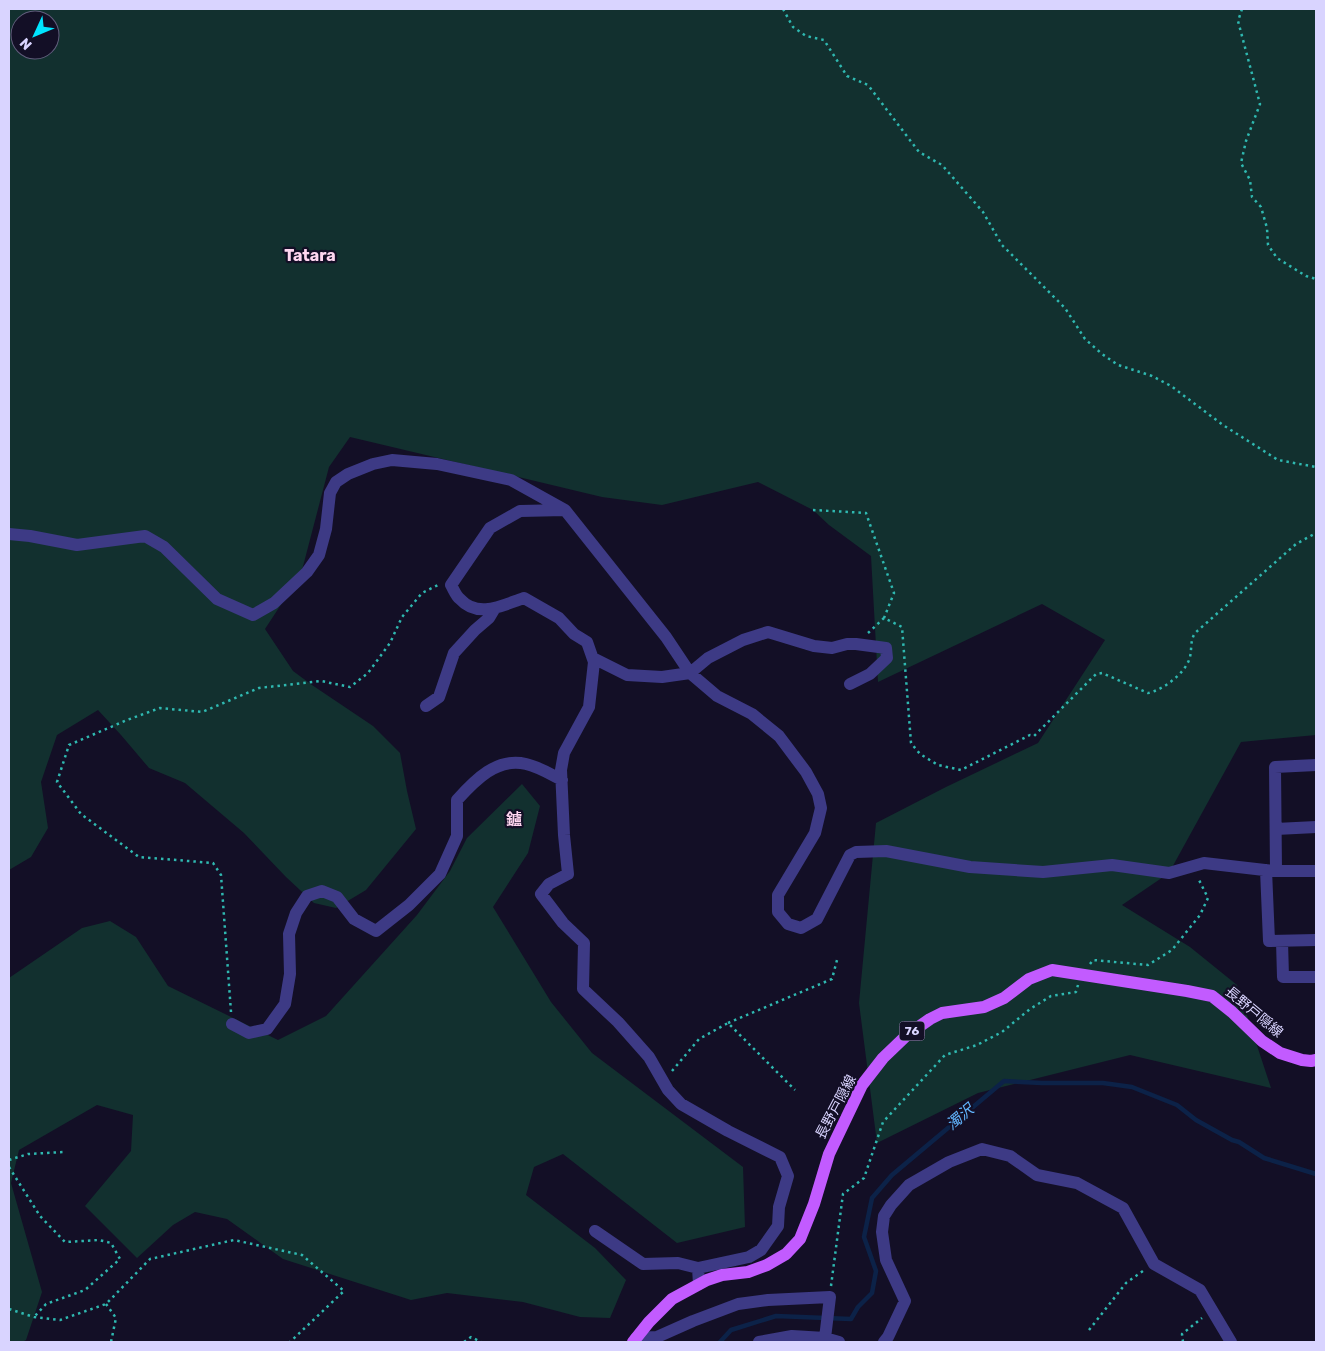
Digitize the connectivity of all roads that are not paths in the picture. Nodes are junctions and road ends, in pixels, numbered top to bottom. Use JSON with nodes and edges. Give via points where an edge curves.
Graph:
{"nodes":[{"id":1,"x":565,"y":510,"type":"junction"},
{"id":2,"x":9,"y":534,"type":"edge"},
{"id":3,"x":495,"y":608,"type":"junction"},
{"id":4,"x":593,"y":658,"type":"junction"},
{"id":5,"x":690,"y":673,"type":"junction"},
{"id":6,"x":850,"y":684,"type":"dead end"},
{"id":7,"x":426,"y":706,"type":"dead end"},
{"id":8,"x":1316,"y":764,"type":"edge"},
{"id":9,"x":562,"y":780,"type":"junction"},
{"id":10,"x":1316,"y":827,"type":"edge"},
{"id":11,"x":1276,"y":828,"type":"junction"},
{"id":12,"x":1271,"y":871,"type":"junction"},
{"id":13,"x":1316,"y":871,"type":"edge"},
{"id":14,"x":1316,"y":940,"type":"edge"},
{"id":15,"x":1282,"y":941,"type":"junction"},
{"id":16,"x":1316,"y":977,"type":"edge"},
{"id":17,"x":232,"y":1024,"type":"road end"},
{"id":18,"x":1316,"y":1060,"type":"edge"},
{"id":19,"x":595,"y":1231,"type":"dead end"},
{"id":20,"x":698,"y":1268,"type":"junction"},
{"id":21,"x":699,"y":1284,"type":"junction"},
{"id":22,"x":826,"y":1333,"type":"junction"},
{"id":23,"x":635,"y":1340,"type":"edge"},
{"id":24,"x":759,"y":1342,"type":"edge"},
{"id":25,"x":839,"y":1342,"type":"edge"},
{"id":26,"x":884,"y":1342,"type":"edge"},
{"id":27,"x":1231,"y":1342,"type":"edge"}],
"edges":[{"from":1,"to":2,"type":"street","via":[[511,480],[437,464],[392,460],[373,464],[336,482],[330,493],[319,555],[307,572],[274,604],[253,615],[217,599],[164,547],[145,536],[77,545]]},
{"from":1,"to":3,"type":"street","via":[[520,511],[490,528],[451,585],[460,599],[474,609]]},
{"from":1,"to":5,"type":"street","via":[[666,637]]},
{"from":3,"to":4,"type":"street","via":[[524,598],[559,618],[587,642]]},
{"from":3,"to":7,"type":"street","via":[[454,653],[439,697]]},
{"from":4,"to":5,"type":"street","via":[[627,675]]},
{"from":4,"to":9,"type":"street","via":[[590,707],[564,753]]},
{"from":5,"to":6,"type":"street","via":[[708,658],[743,640],[768,632],[814,646],[832,648],[856,644],[886,648],[887,658],[870,674]]},
{"from":5,"to":12,"type":"street","via":[[717,696],[752,714],[779,736],[818,794],[821,808],[814,833],[778,894],[778,912],[788,924],[801,928],[817,920],[850,855],[856,852],[886,851],[970,867],[1043,872],[1112,865],[1169,873],[1204,863]]},
{"from":8,"to":11,"type":"street","via":[[1275,767]]},
{"from":9,"to":17,"type":"street","via":[[527,764],[514,762],[503,763],[488,771],[458,800],[457,836],[440,874],[409,905],[376,931],[354,920],[338,897],[322,891],[307,896],[296,912],[289,934],[290,974],[285,1004],[267,1029],[249,1033]]},
{"from":9,"to":20,"type":"street","via":[[568,874],[549,884],[541,894],[563,923],[584,943],[582,989],[649,1057],[668,1090],[681,1104],[780,1157],[788,1176],[779,1207],[778,1226],[761,1250],[749,1257]]},
{"from":10,"to":11,"type":"street"},
{"from":11,"to":12,"type":"street"},
{"from":12,"to":13,"type":"street"},
{"from":12,"to":15,"type":"street","via":[[1269,941]]},
{"from":14,"to":15,"type":"street"},
{"from":15,"to":16,"type":"street","via":[[1283,977]]},
{"from":18,"to":21,"type":"main road","name":"長野戸隠線","number":"76","via":[[1302,1060],[1280,1053],[1212,996],[1052,970],[1028,979],[1004,998],[984,1006],[942,1013],[908,1035],[883,1058],[862,1085],[829,1154],[800,1239],[786,1254],[767,1265]]},
{"from":19,"to":20,"type":"street","via":[[643,1264],[678,1263]]},
{"from":20,"to":21,"type":"street"},
{"from":21,"to":23,"type":"main road","name":"長野戸隠線","number":"76","via":[[672,1299]]},
{"from":22,"to":23,"type":"street","via":[[829,1303],[768,1300],[738,1304],[657,1337]]},
{"from":22,"to":24,"type":"street"},
{"from":22,"to":25,"type":"street"},
{"from":26,"to":27,"type":"street","via":[[905,1300],[886,1260],[882,1232],[884,1216],[909,1185],[982,1148],[1010,1156],[1037,1175],[1077,1183],[1123,1208],[1154,1264],[1200,1290]]}]}
